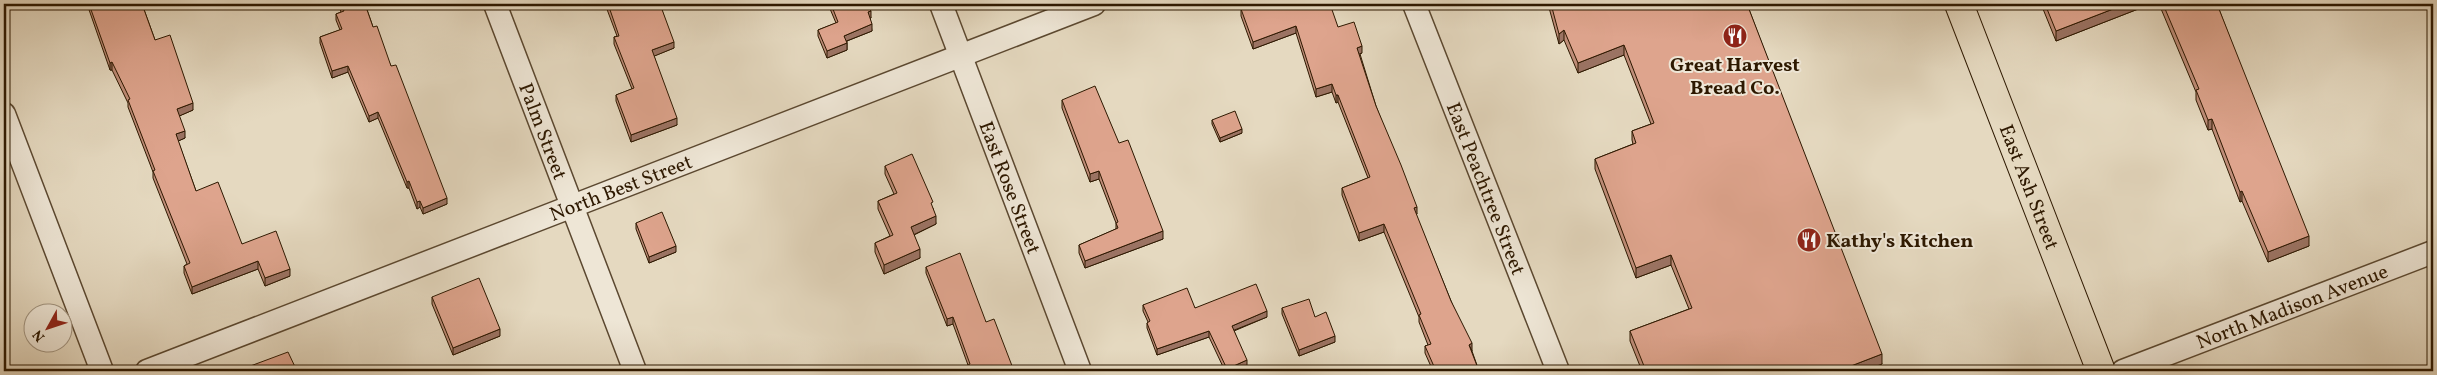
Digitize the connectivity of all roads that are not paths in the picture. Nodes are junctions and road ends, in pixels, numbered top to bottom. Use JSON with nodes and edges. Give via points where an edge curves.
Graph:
{"nodes":[{"id":1,"x":495,"y":4,"type":"edge"},
{"id":2,"x":941,"y":4,"type":"edge"},
{"id":3,"x":1094,"y":4,"type":"edge"},
{"id":4,"x":1414,"y":4,"type":"edge"},
{"id":5,"x":1959,"y":4,"type":"edge"},
{"id":6,"x":960,"y":54,"type":"junction"},
{"id":7,"x":4,"y":114,"type":"edge"},
{"id":8,"x":572,"y":207,"type":"junction"},
{"id":9,"x":2433,"y":252,"type":"edge"},
{"id":10,"x":102,"y":371,"type":"edge"},
{"id":11,"x":147,"y":371,"type":"edge"},
{"id":12,"x":635,"y":371,"type":"edge"},
{"id":13,"x":1080,"y":371,"type":"edge"},
{"id":14,"x":1558,"y":371,"type":"edge"},
{"id":15,"x":2101,"y":371,"type":"edge"},
{"id":16,"x":2123,"y":371,"type":"edge"}],
"edges":[{"from":1,"to":8,"type":"street","name":"Palm Street"},
{"from":2,"to":6,"type":"street","name":"East Rose Street"},
{"from":3,"to":6,"type":"street","name":"North Best Street"},
{"from":4,"to":14,"type":"street","name":"East Peachtree Street"},
{"from":5,"to":15,"type":"main road","name":"East Ash Street"},
{"from":6,"to":8,"type":"street","name":"North Best Street"},
{"from":6,"to":13,"type":"street","name":"East Rose Street"},
{"from":7,"to":10,"type":"street"},
{"from":8,"to":11,"type":"street","name":"North Best Street"},
{"from":8,"to":12,"type":"street","name":"Palm Street"},
{"from":9,"to":16,"type":"street","name":"North Madison Avenue"}]}
